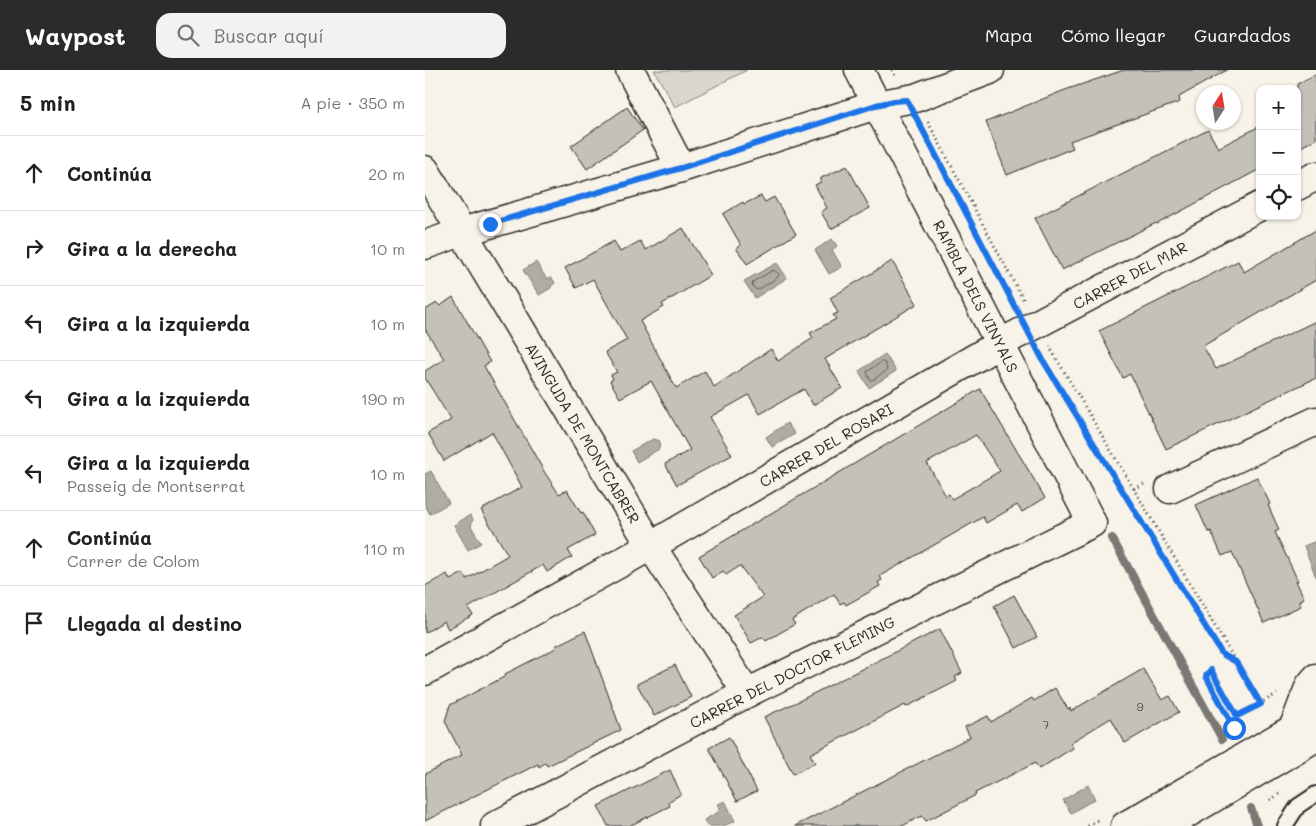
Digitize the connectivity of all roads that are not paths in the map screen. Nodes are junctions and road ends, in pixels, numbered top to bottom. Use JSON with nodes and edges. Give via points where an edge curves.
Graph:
{"nodes":[{"id":1,"x":630,"y":70,"type":"edge"},
{"id":2,"x":859,"y":70,"type":"edge"},
{"id":3,"x":990,"y":70,"type":"edge"},
{"id":4,"x":876,"y":105,"type":"junction"},
{"id":5,"x":681,"y":168,"type":"junction"},
{"id":6,"x":425,"y":170,"type":"edge"},
{"id":7,"x":1316,"y":176,"type":"edge"},
{"id":8,"x":1301,"y":184,"type":"edge"},
{"id":9,"x":1256,"y":208,"type":"edge"},
{"id":10,"x":462,"y":232,"type":"junction"},
{"id":11,"x":425,"y":245,"type":"edge"},
{"id":12,"x":1001,"y":344,"type":"junction"},
{"id":13,"x":1316,"y":421,"type":"edge"},
{"id":14,"x":1171,"y":489,"type":"dead end"},
{"id":15,"x":1092,"y":523,"type":"joint"},
{"id":16,"x":651,"y":546,"type":"junction"},
{"id":17,"x":425,"y":671,"type":"edge"},
{"id":18,"x":1316,"y":678,"type":"edge"},
{"id":19,"x":747,"y":693,"type":"junction"},
{"id":20,"x":1316,"y":714,"type":"edge"},
{"id":21,"x":1304,"y":733,"type":"edge"},
{"id":22,"x":1316,"y":794,"type":"edge"},
{"id":23,"x":495,"y":826,"type":"edge"},
{"id":24,"x":1125,"y":826,"type":"edge"},
{"id":25,"x":1166,"y":826,"type":"edge"},
{"id":26,"x":1285,"y":826,"type":"edge"}],
"edges":[{"from":1,"to":5,"type":"street"},
{"from":2,"to":4,"type":"street","name":"RAMBLA DELS VINYALS"},
{"from":3,"to":4,"type":"street","via":[[911,99]]},
{"from":4,"to":5,"type":"street"},
{"from":4,"to":12,"type":"street","name":"RAMBLA DELS VINYALS"},
{"from":5,"to":10,"type":"street"},
{"from":6,"to":10,"type":"street","name":"AVINGUDA DE MONTCABRER"},
{"from":7,"to":8,"type":"street"},
{"from":9,"to":12,"type":"street","name":"CARRER DEL MAR"},
{"from":10,"to":11,"type":"street"},
{"from":10,"to":16,"type":"street","name":"AVINGUDA DE MONTCABRER"},
{"from":12,"to":15,"type":"street","name":"RAMBLA DELS VINYALS"},
{"from":12,"to":16,"type":"street","name":"CARRER DEL ROSARI"},
{"from":13,"to":14,"type":"street"},
{"from":15,"to":19,"type":"street","name":"CARRER DEL DOCTOR FLEMING"},
{"from":16,"to":17,"type":"street","name":"CARRER DEL ROSARI"},
{"from":16,"to":19,"type":"street","name":"AVINGUDA DE MONTCABRER"},
{"from":18,"to":21,"type":"street","via":[[1310,685]]},
{"from":19,"to":23,"type":"street","name":"CARRER DEL DOCTOR FLEMING"},
{"from":20,"to":21,"type":"street"},
{"from":21,"to":24,"type":"street"},
{"from":21,"to":25,"type":"street"},
{"from":22,"to":26,"type":"lane","via":[[1298,806]]}]}
